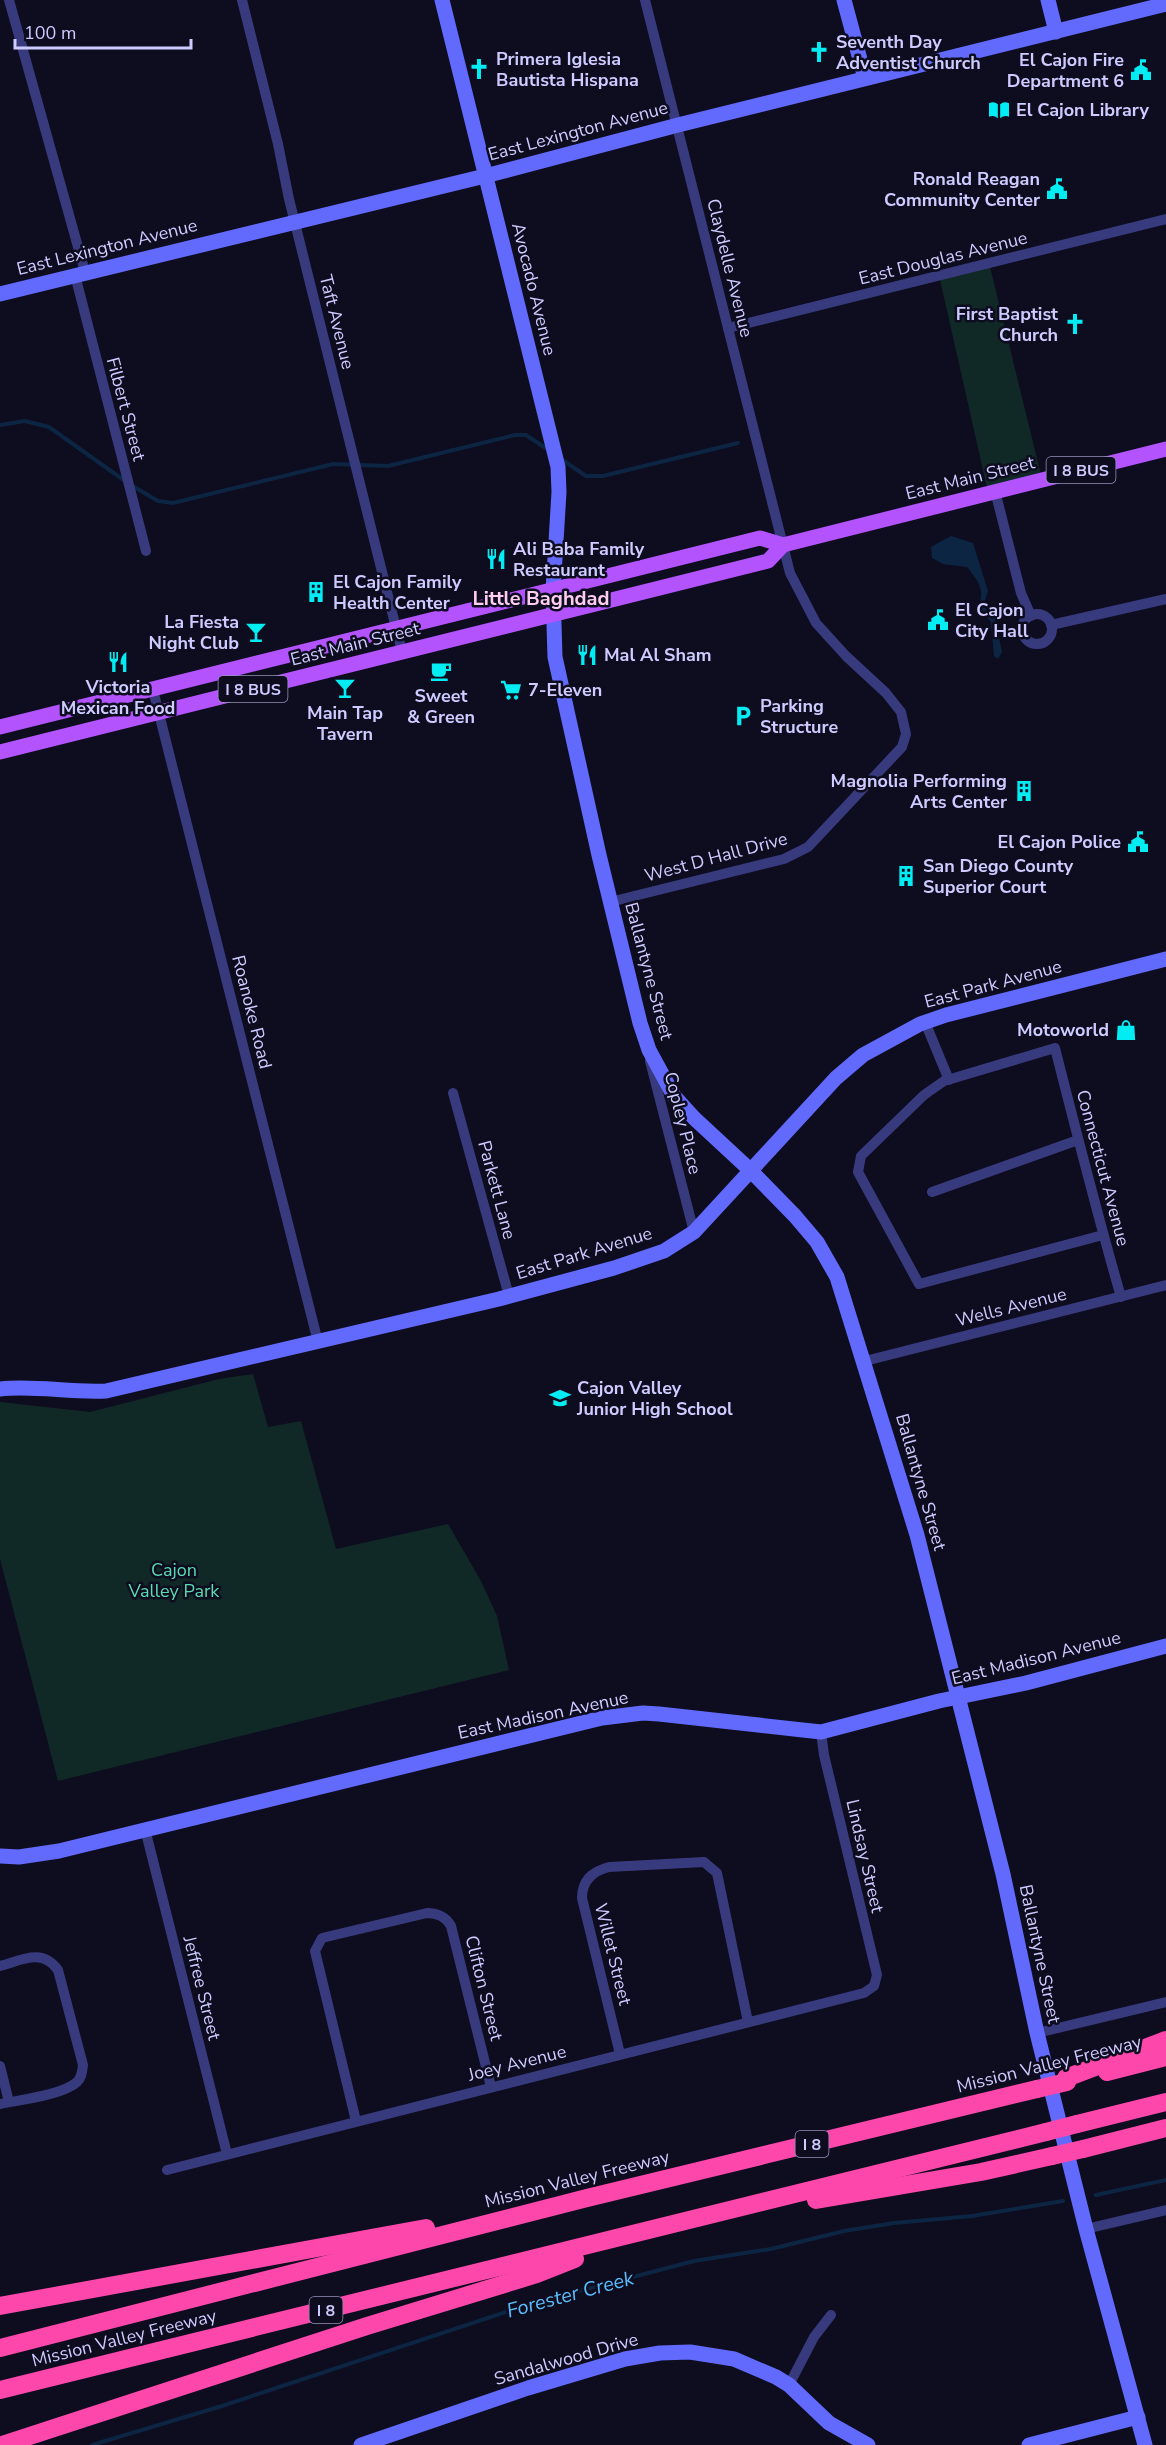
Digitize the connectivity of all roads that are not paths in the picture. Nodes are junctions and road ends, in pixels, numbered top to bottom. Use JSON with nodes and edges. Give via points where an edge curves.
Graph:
{"nodes":[{"id":1,"x":9,"y":0,"type":"edge"},
{"id":2,"x":242,"y":0,"type":"edge"},
{"id":3,"x":442,"y":0,"type":"edge"},
{"id":4,"x":645,"y":0,"type":"edge"},
{"id":5,"x":844,"y":0,"type":"edge"},
{"id":6,"x":1048,"y":0,"type":"edge"},
{"id":7,"x":1166,"y":4,"type":"edge"},
{"id":8,"x":1056,"y":32,"type":"junction"},
{"id":9,"x":865,"y":78,"type":"junction"},
{"id":10,"x":678,"y":125,"type":"junction"},
{"id":11,"x":485,"y":176,"type":"junction"},
{"id":12,"x":1166,"y":219,"type":"edge"},
{"id":13,"x":295,"y":222,"type":"junction"},
{"id":14,"x":80,"y":274,"type":"junction"},
{"id":15,"x":0,"y":294,"type":"edge"},
{"id":16,"x":728,"y":328,"type":"junction"},
{"id":17,"x":1166,"y":448,"type":"edge"},
{"id":18,"x":995,"y":491,"type":"junction"},
{"id":19,"x":783,"y":544,"type":"junction"},
{"id":20,"x":146,"y":551,"type":"dead end"},
{"id":21,"x":553,"y":591,"type":"junction"},
{"id":22,"x":1166,"y":599,"type":"edge"},
{"id":23,"x":554,"y":616,"type":"junction"},
{"id":24,"x":1031,"y":616,"type":"junction"},
{"id":25,"x":1051,"y":625,"type":"junction"},
{"id":26,"x":396,"y":628,"type":"junction"},
{"id":27,"x":402,"y":652,"type":"junction"},
{"id":28,"x":153,"y":690,"type":"junction"},
{"id":29,"x":159,"y":713,"type":"junction"},
{"id":30,"x":0,"y":727,"type":"edge"},
{"id":31,"x":0,"y":752,"type":"edge"},
{"id":32,"x":610,"y":902,"type":"junction"},
{"id":33,"x":1166,"y":959,"type":"edge"},
{"id":34,"x":926,"y":1022,"type":"junction"},
{"id":35,"x":640,"y":1023,"type":"junction"},
{"id":36,"x":949,"y":1080,"type":"junction"},
{"id":37,"x":453,"y":1093,"type":"dead end"},
{"id":38,"x":1078,"y":1140,"type":"junction"},
{"id":39,"x":750,"y":1169,"type":"junction"},
{"id":40,"x":933,"y":1192,"type":"dead end"},
{"id":41,"x":694,"y":1232,"type":"junction"},
{"id":42,"x":1103,"y":1235,"type":"junction"},
{"id":43,"x":1166,"y":1285,"type":"edge"},
{"id":44,"x":509,"y":1296,"type":"junction"},
{"id":45,"x":1121,"y":1297,"type":"junction"},
{"id":46,"x":318,"y":1342,"type":"junction"},
{"id":47,"x":865,"y":1361,"type":"junction"},
{"id":48,"x":0,"y":1389,"type":"edge"},
{"id":49,"x":1166,"y":1646,"type":"edge"},
{"id":50,"x":958,"y":1698,"type":"junction"},
{"id":51,"x":820,"y":1732,"type":"junction"},
{"id":52,"x":145,"y":1829,"type":"junction"},
{"id":53,"x":0,"y":1856,"type":"edge"},
{"id":54,"x":0,"y":1966,"type":"edge"},
{"id":55,"x":874,"y":1986,"type":"joint"},
{"id":56,"x":1166,"y":2002,"type":"edge"},
{"id":57,"x":748,"y":2022,"type":"junction"},
{"id":58,"x":1037,"y":2033,"type":"junction"},
{"id":59,"x":1166,"y":2040,"type":"edge"},
{"id":60,"x":620,"y":2054,"type":"junction"},
{"id":61,"x":1166,"y":2057,"type":"edge"},
{"id":62,"x":0,"y":2066,"type":"edge"},
{"id":63,"x":1066,"y":2080,"type":"junction"},
{"id":64,"x":491,"y":2087,"type":"junction"},
{"id":65,"x":1166,"y":2102,"type":"edge"},
{"id":66,"x":5,"y":2103,"type":"edge"},
{"id":67,"x":356,"y":2121,"type":"junction"},
{"id":68,"x":1166,"y":2128,"type":"edge"},
{"id":69,"x":227,"y":2154,"type":"junction"},
{"id":70,"x":166,"y":2170,"type":"dead end"},
{"id":71,"x":587,"y":2198,"type":"junction"},
{"id":72,"x":1166,"y":2210,"type":"edge"},
{"id":73,"x":722,"y":2212,"type":"junction"},
{"id":74,"x":1086,"y":2229,"type":"junction"},
{"id":75,"x":652,"y":2230,"type":"junction"},
{"id":76,"x":0,"y":2306,"type":"edge"},
{"id":77,"x":831,"y":2315,"type":"dead end"},
{"id":78,"x":0,"y":2348,"type":"edge"},
{"id":79,"x":789,"y":2385,"type":"junction"},
{"id":80,"x":0,"y":2390,"type":"edge"},
{"id":81,"x":1138,"y":2417,"type":"junction"},
{"id":82,"x":2,"y":2445,"type":"edge"},
{"id":83,"x":362,"y":2445,"type":"edge"},
{"id":84,"x":868,"y":2445,"type":"edge"},
{"id":85,"x":1029,"y":2445,"type":"edge"},
{"id":86,"x":1145,"y":2445,"type":"edge"}],
"edges":[{"from":1,"to":14,"type":"street","name":"Filbert Street"},
{"from":2,"to":13,"type":"street","name":"Taft Avenue"},
{"from":3,"to":11,"type":"street","name":"Avocado Avenue"},
{"from":4,"to":10,"type":"street","name":"Claydelle Avenue"},
{"from":5,"to":9,"type":"street"},
{"from":6,"to":8,"type":"street"},
{"from":7,"to":8,"type":"street","name":"East Lexington Avenue"},
{"from":8,"to":9,"type":"street","name":"East Lexington Avenue"},
{"from":9,"to":10,"type":"street","name":"East Lexington Avenue"},
{"from":10,"to":11,"type":"street","name":"East Lexington Avenue"},
{"from":10,"to":16,"type":"street","name":"Claydelle Avenue"},
{"from":11,"to":13,"type":"street","name":"East Lexington Avenue"},
{"from":11,"to":21,"type":"street","name":"Avocado Avenue","via":[[558,467]]},
{"from":12,"to":16,"type":"street","name":"East Douglas Avenue"},
{"from":13,"to":14,"type":"street","name":"East Lexington Avenue"},
{"from":13,"to":26,"type":"street","name":"Taft Avenue"},
{"from":14,"to":15,"type":"street","name":"East Lexington Avenue"},
{"from":14,"to":20,"type":"street","name":"Filbert Street"},
{"from":16,"to":19,"type":"street","name":"Claydelle Avenue"},
{"from":17,"to":18,"type":"main road","name":"East Main Street","number":"I 8 BUS"},
{"from":18,"to":19,"type":"main road","name":"East Main Street","number":"I 8 BUS"},
{"from":18,"to":24,"type":"street"},
{"from":19,"to":21,"type":"main road","name":"East Main Street","number":"I 8 BUS","via":[[760,538]]},
{"from":19,"to":23,"type":"main road","name":"East Main Street","number":"I 8 BUS","via":[[768,561]]},
{"from":19,"to":32,"type":"street","name":"West D Hall Drive","via":[[790,573],[816,623],[901,712],[906,734],[902,747],[808,847],[784,859]]},
{"from":21,"to":23,"type":"street","name":"Ballantyne Street"},
{"from":21,"to":26,"type":"main road","name":"East Main Street","number":"I 8 BUS"},
{"from":22,"to":25,"type":"street"},
{"from":23,"to":27,"type":"main road","name":"East Main Street","number":"I 8 BUS"},
{"from":23,"to":32,"type":"street","name":"Ballantyne Street","via":[[558,670]]},
{"from":24,"to":25,"type":"street","via":[[1045,617]]},
{"from":24,"to":25,"type":"street","via":[[1022,626],[1023,636],[1030,642],[1039,644],[1047,640]]},
{"from":26,"to":27,"type":"street","name":"Taft Avenue"},
{"from":26,"to":28,"type":"main road","name":"East Main Street","number":"I 8 BUS"},
{"from":27,"to":29,"type":"main road","name":"East Main Street","number":"I 8 BUS"},
{"from":28,"to":29,"type":"street","name":"Roanoke Road"},
{"from":28,"to":30,"type":"main road","name":"East Main Street","number":"I 8 BUS"},
{"from":29,"to":31,"type":"main road","name":"East Main Street","number":"I 8 BUS"},
{"from":29,"to":46,"type":"street","name":"Roanoke Road"},
{"from":32,"to":35,"type":"street","name":"Ballantyne Street"},
{"from":33,"to":34,"type":"street","name":"East Park Avenue"},
{"from":34,"to":36,"type":"street"},
{"from":34,"to":39,"type":"street","name":"East Park Avenue","via":[[864,1055],[843,1072]]},
{"from":35,"to":39,"type":"street","name":"Ballantyne Street","via":[[649,1050],[674,1096]]},
{"from":35,"to":41,"type":"street","name":"Copley Place"},
{"from":36,"to":38,"type":"street","name":"Connecticut Avenue","via":[[1055,1048]]},
{"from":36,"to":42,"type":"street","via":[[924,1095],[861,1156],[858,1172],[919,1284]]},
{"from":37,"to":44,"type":"street","name":"Parkett Lane"},
{"from":38,"to":40,"type":"street"},
{"from":38,"to":42,"type":"street","name":"Connecticut Avenue"},
{"from":39,"to":41,"type":"street","name":"East Park Avenue"},
{"from":39,"to":47,"type":"street","name":"Ballantyne Street","via":[[817,1242],[837,1277]]},
{"from":41,"to":44,"type":"street","name":"East Park Avenue","via":[[640,1260]]},
{"from":42,"to":45,"type":"street","name":"Connecticut Avenue"},
{"from":43,"to":45,"type":"street","name":"Wells Avenue"},
{"from":44,"to":46,"type":"street","name":"East Park Avenue"},
{"from":45,"to":47,"type":"street","name":"Wells Avenue"},
{"from":46,"to":48,"type":"street","name":"East Park Avenue","via":[[106,1391]]},
{"from":47,"to":50,"type":"street","name":"Ballantyne Street","via":[[917,1535]]},
{"from":49,"to":50,"type":"street","name":"East Madison Avenue"},
{"from":50,"to":51,"type":"street","name":"East Madison Avenue"},
{"from":50,"to":58,"type":"street","name":"Ballantyne Street","via":[[1003,1874]]},
{"from":51,"to":52,"type":"street","name":"East Madison Avenue","via":[[659,1714],[602,1718]]},
{"from":51,"to":55,"type":"street","name":"Lindsay Street","via":[[877,1975]]},
{"from":52,"to":53,"type":"street","name":"East Madison Avenue","via":[[59,1851]]},
{"from":52,"to":69,"type":"street","name":"Jeffree Street"},
{"from":54,"to":66,"type":"street","via":[[36,1957],[52,1961],[58,1970],[82,2065],[78,2081],[68,2088]]},
{"from":55,"to":57,"type":"street","name":"Joey Avenue","via":[[864,1993]]},
{"from":56,"to":58,"type":"street"},
{"from":57,"to":60,"type":"street","name":"Joey Avenue"},
{"from":57,"to":60,"type":"street","name":"Willet Street","via":[[717,1872],[704,1862],[600,1870],[585,1880],[582,1898]]},
{"from":58,"to":74,"type":"street","name":"Ballantyne Street"},
{"from":59,"to":63,"type":"highway"},
{"from":60,"to":64,"type":"street","name":"Joey Avenue"},
{"from":61,"to":63,"type":"highway","name":"Mission Valley Freeway","number":"I 8"},
{"from":62,"to":66,"type":"street"},
{"from":63,"to":71,"type":"highway","name":"Mission Valley Freeway","number":"I 8","bridge":true},
{"from":64,"to":67,"type":"street","name":"Joey Avenue"},
{"from":64,"to":67,"type":"street","name":"Clifton Street","via":[[452,1926],[447,1919],[428,1912],[322,1938],[315,1951]]},
{"from":65,"to":73,"type":"highway","name":"Mission Valley Freeway","number":"I 8","bridge":true},
{"from":67,"to":69,"type":"street","name":"Joey Avenue"},
{"from":68,"to":73,"type":"highway","bridge":true,"via":[[981,2172]]},
{"from":69,"to":70,"type":"street","name":"Joey Avenue"},
{"from":71,"to":76,"type":"highway"},
{"from":71,"to":78,"type":"highway","name":"Mission Valley Freeway","number":"I 8"},
{"from":72,"to":74,"type":"street"},
{"from":73,"to":75,"type":"highway","name":"Mission Valley Freeway","number":"I 8"},
{"from":74,"to":81,"type":"street","name":"Ballantyne Street"},
{"from":75,"to":80,"type":"highway","name":"Mission Valley Freeway","number":"I 8"},
{"from":75,"to":82,"type":"highway","via":[[537,2274]]},
{"from":77,"to":79,"type":"street","via":[[813,2337]]},
{"from":79,"to":83,"type":"street","name":"Sandalwood Drive","via":[[763,2370],[726,2357],[660,2353],[528,2388]]},
{"from":79,"to":84,"type":"street","name":"Sandalwood Drive","via":[[829,2423]]},
{"from":81,"to":85,"type":"street"},
{"from":81,"to":86,"type":"street","name":"Ballantyne Street"}]}
